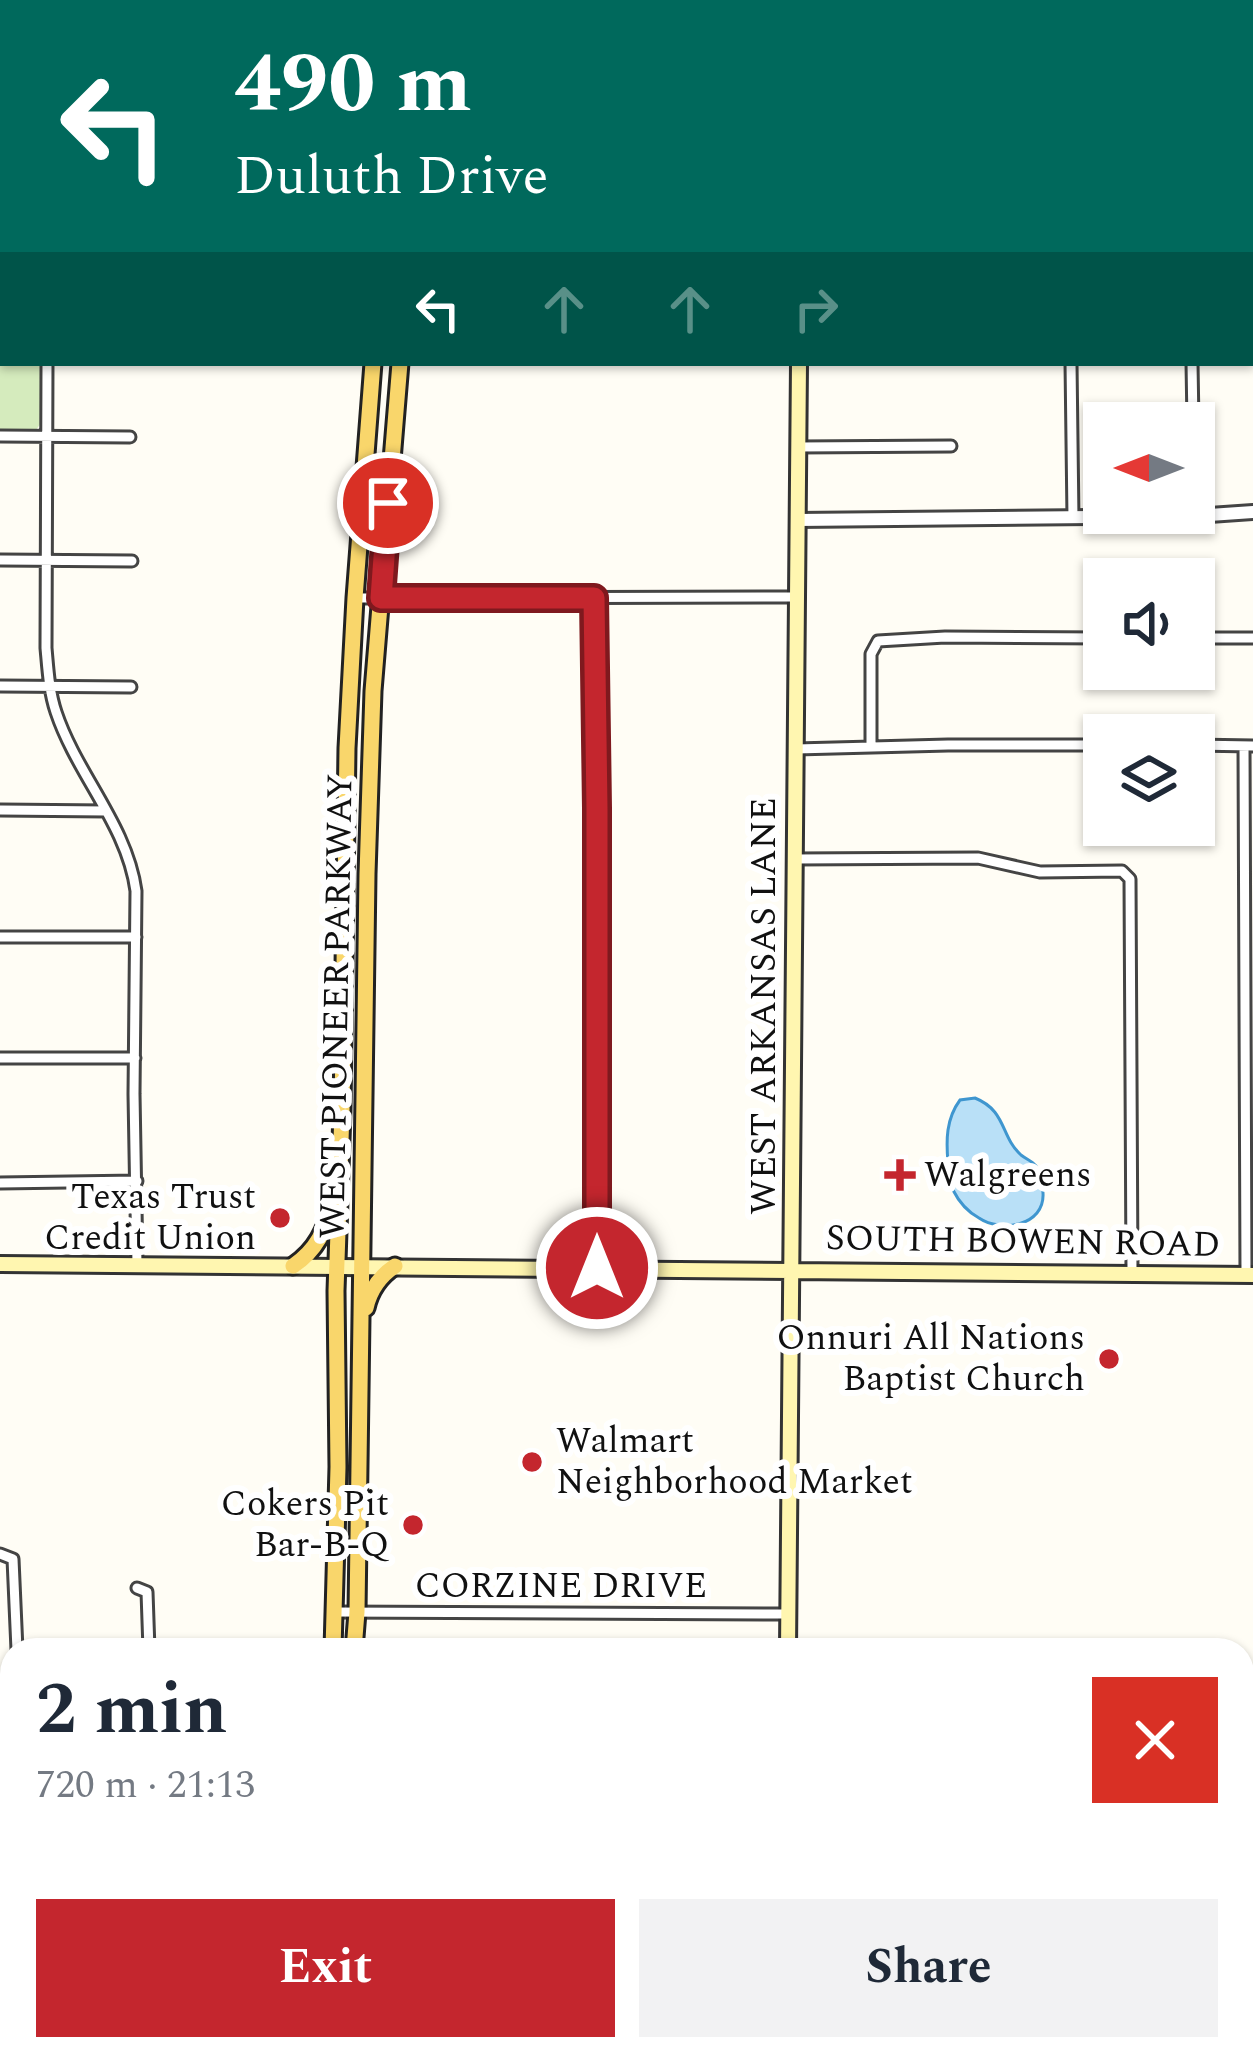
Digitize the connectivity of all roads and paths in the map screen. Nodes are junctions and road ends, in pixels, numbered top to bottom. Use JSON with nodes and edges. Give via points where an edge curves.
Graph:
{"nodes":[{"id":1,"x":47,"y":366,"type":"edge"},
{"id":2,"x":373,"y":366,"type":"edge"},
{"id":3,"x":400,"y":366,"type":"edge"},
{"id":4,"x":799,"y":366,"type":"edge"},
{"id":5,"x":1071,"y":366,"type":"edge"},
{"id":6,"x":1192,"y":366,"type":"edge"},
{"id":7,"x":1193,"y":402,"type":"edge"},
{"id":8,"x":0,"y":436,"type":"edge"},
{"id":9,"x":46,"y":436,"type":"junction"},
{"id":10,"x":130,"y":437,"type":"dead end"},
{"id":11,"x":951,"y":446,"type":"dead end"},
{"id":12,"x":798,"y":447,"type":"junction"},
{"id":13,"x":1253,"y":512,"type":"edge"},
{"id":14,"x":1215,"y":515,"type":"edge"},
{"id":15,"x":1073,"y":518,"type":"junction"},
{"id":16,"x":1083,"y":518,"type":"edge"},
{"id":17,"x":797,"y":520,"type":"junction"},
{"id":18,"x":0,"y":560,"type":"edge"},
{"id":19,"x":47,"y":561,"type":"junction"},
{"id":20,"x":132,"y":561,"type":"dead end"},
{"id":21,"x":797,"y":596,"type":"junction"},
{"id":22,"x":355,"y":598,"type":"junction"},
{"id":23,"x":381,"y":598,"type":"junction"},
{"id":24,"x":594,"y":598,"type":"junction"},
{"id":25,"x":1083,"y":638,"type":"edge"},
{"id":26,"x":1215,"y":638,"type":"edge"},
{"id":27,"x":1253,"y":638,"type":"edge"},
{"id":28,"x":0,"y":686,"type":"edge"},
{"id":29,"x":49,"y":686,"type":"junction"},
{"id":30,"x":131,"y":687,"type":"dead end"},
{"id":31,"x":1083,"y":745,"type":"edge"},
{"id":32,"x":871,"y":746,"type":"junction"},
{"id":33,"x":1215,"y":746,"type":"edge"},
{"id":34,"x":1248,"y":746,"type":"edge"},
{"id":35,"x":796,"y":748,"type":"junction"},
{"id":36,"x":0,"y":810,"type":"edge"},
{"id":37,"x":106,"y":811,"type":"junction"},
{"id":38,"x":795,"y":859,"type":"junction"},
{"id":39,"x":136,"y":937,"type":"junction"},
{"id":40,"x":0,"y":938,"type":"edge"},
{"id":41,"x":343,"y":988,"type":"junction"},
{"id":42,"x":365,"y":993,"type":"junction"},
{"id":43,"x":0,"y":1058,"type":"edge"},
{"id":44,"x":135,"y":1058,"type":"junction"},
{"id":45,"x":137,"y":1181,"type":"junction"},
{"id":46,"x":0,"y":1183,"type":"edge"},
{"id":47,"x":340,"y":1183,"type":"junction"},
{"id":48,"x":1248,"y":1205,"type":"edge"},
{"id":49,"x":0,"y":1264,"type":"edge"},
{"id":50,"x":137,"y":1265,"type":"junction"},
{"id":51,"x":293,"y":1266,"type":"junction"},
{"id":52,"x":337,"y":1266,"type":"junction"},
{"id":53,"x":363,"y":1266,"type":"junction"},
{"id":54,"x":395,"y":1266,"type":"junction"},
{"id":55,"x":597,"y":1268,"type":"junction"},
{"id":56,"x":792,"y":1270,"type":"junction"},
{"id":57,"x":1132,"y":1273,"type":"junction"},
{"id":58,"x":1250,"y":1275,"type":"edge"},
{"id":59,"x":362,"y":1322,"type":"junction"},
{"id":60,"x":0,"y":1554,"type":"edge"},
{"id":61,"x":137,"y":1588,"type":"dead end"},
{"id":62,"x":334,"y":1612,"type":"junction"},
{"id":63,"x":357,"y":1612,"type":"junction"},
{"id":64,"x":788,"y":1614,"type":"junction"},
{"id":65,"x":17,"y":1638,"type":"edge"},
{"id":66,"x":149,"y":1638,"type":"edge"},
{"id":67,"x":333,"y":1638,"type":"edge"},
{"id":68,"x":355,"y":1638,"type":"edge"},
{"id":69,"x":788,"y":1638,"type":"edge"}],
"edges":[{"from":1,"to":9,"type":"street"},
{"from":2,"to":22,"type":"main road","name":"WEST PIONEER PARKWAY"},
{"from":3,"to":23,"type":"main road","name":"WEST PIONEER PARKWAY"},
{"from":4,"to":12,"type":"main road","name":"WEST ARKANSAS LANE"},
{"from":5,"to":15,"type":"street"},
{"from":6,"to":7,"type":"street"},
{"from":8,"to":9,"type":"street"},
{"from":9,"to":10,"type":"street"},
{"from":9,"to":19,"type":"street"},
{"from":11,"to":12,"type":"street"},
{"from":12,"to":17,"type":"main road","name":"WEST ARKANSAS LANE"},
{"from":13,"to":14,"type":"street"},
{"from":15,"to":16,"type":"street"},
{"from":15,"to":17,"type":"street"},
{"from":17,"to":21,"type":"main road","name":"WEST ARKANSAS LANE"},
{"from":18,"to":19,"type":"street"},
{"from":19,"to":20,"type":"street"},
{"from":19,"to":29,"type":"street"},
{"from":21,"to":24,"type":"street"},
{"from":21,"to":35,"type":"main road","name":"WEST ARKANSAS LANE"},
{"from":22,"to":23,"type":"street"},
{"from":22,"to":41,"type":"main road","name":"WEST PIONEER PARKWAY"},
{"from":23,"to":24,"type":"street"},
{"from":23,"to":42,"type":"main road","name":"WEST PIONEER PARKWAY"},
{"from":24,"to":55,"type":"street"},
{"from":25,"to":32,"type":"street","via":[[878,641],[871,654]]},
{"from":26,"to":27,"type":"street"},
{"from":28,"to":29,"type":"street"},
{"from":29,"to":30,"type":"street"},
{"from":29,"to":37,"type":"street"},
{"from":31,"to":32,"type":"street"},
{"from":32,"to":35,"type":"street"},
{"from":33,"to":34,"type":"street"},
{"from":34,"to":48,"type":"street"},
{"from":35,"to":38,"type":"main road","name":"WEST ARKANSAS LANE"},
{"from":36,"to":37,"type":"street"},
{"from":37,"to":39,"type":"street","via":[[134,874]]},
{"from":38,"to":56,"type":"main road","name":"WEST ARKANSAS LANE"},
{"from":38,"to":57,"type":"street","via":[[978,858],[1040,872],[1122,871],[1130,879]]},
{"from":39,"to":40,"type":"street"},
{"from":39,"to":44,"type":"street"},
{"from":41,"to":42,"type":"main road"},
{"from":41,"to":47,"type":"main road","name":"WEST PIONEER PARKWAY"},
{"from":42,"to":53,"type":"main road","name":"WEST PIONEER PARKWAY"},
{"from":43,"to":44,"type":"street"},
{"from":44,"to":45,"type":"street"},
{"from":45,"to":46,"type":"street"},
{"from":45,"to":50,"type":"street"},
{"from":47,"to":51,"type":"main road","via":[[320,1240]]},
{"from":47,"to":52,"type":"main road","name":"WEST PIONEER PARKWAY"},
{"from":48,"to":58,"type":"street"},
{"from":49,"to":50,"type":"main road","name":"SOUTH BOWEN ROAD"},
{"from":50,"to":51,"type":"main road","name":"SOUTH BOWEN ROAD"},
{"from":51,"to":52,"type":"main road","name":"SOUTH BOWEN ROAD"},
{"from":52,"to":53,"type":"main road","name":"SOUTH BOWEN ROAD"},
{"from":52,"to":62,"type":"main road","name":"WEST PIONEER PARKWAY"},
{"from":53,"to":54,"type":"main road","name":"SOUTH BOWEN ROAD"},
{"from":53,"to":59,"type":"main road","name":"WEST PIONEER PARKWAY"},
{"from":54,"to":55,"type":"main road","name":"SOUTH BOWEN ROAD"},
{"from":54,"to":59,"type":"main road","via":[[368,1297]]},
{"from":55,"to":56,"type":"main road","name":"SOUTH BOWEN ROAD"},
{"from":56,"to":57,"type":"main road","name":"SOUTH BOWEN ROAD"},
{"from":56,"to":64,"type":"main road","name":"WEST ARKANSAS LANE"},
{"from":57,"to":58,"type":"main road","name":"SOUTH BOWEN ROAD"},
{"from":59,"to":63,"type":"main road","name":"WEST PIONEER PARKWAY"},
{"from":60,"to":65,"type":"street","via":[[14,1559]]},
{"from":61,"to":66,"type":"street","via":[[147,1592]]},
{"from":62,"to":63,"type":"street","name":"CORZINE DRIVE"},
{"from":62,"to":67,"type":"main road","name":"WEST PIONEER PARKWAY"},
{"from":63,"to":64,"type":"street","name":"CORZINE DRIVE"},
{"from":63,"to":68,"type":"main road","name":"WEST PIONEER PARKWAY"},
{"from":64,"to":69,"type":"main road","name":"WEST ARKANSAS LANE"}]}
